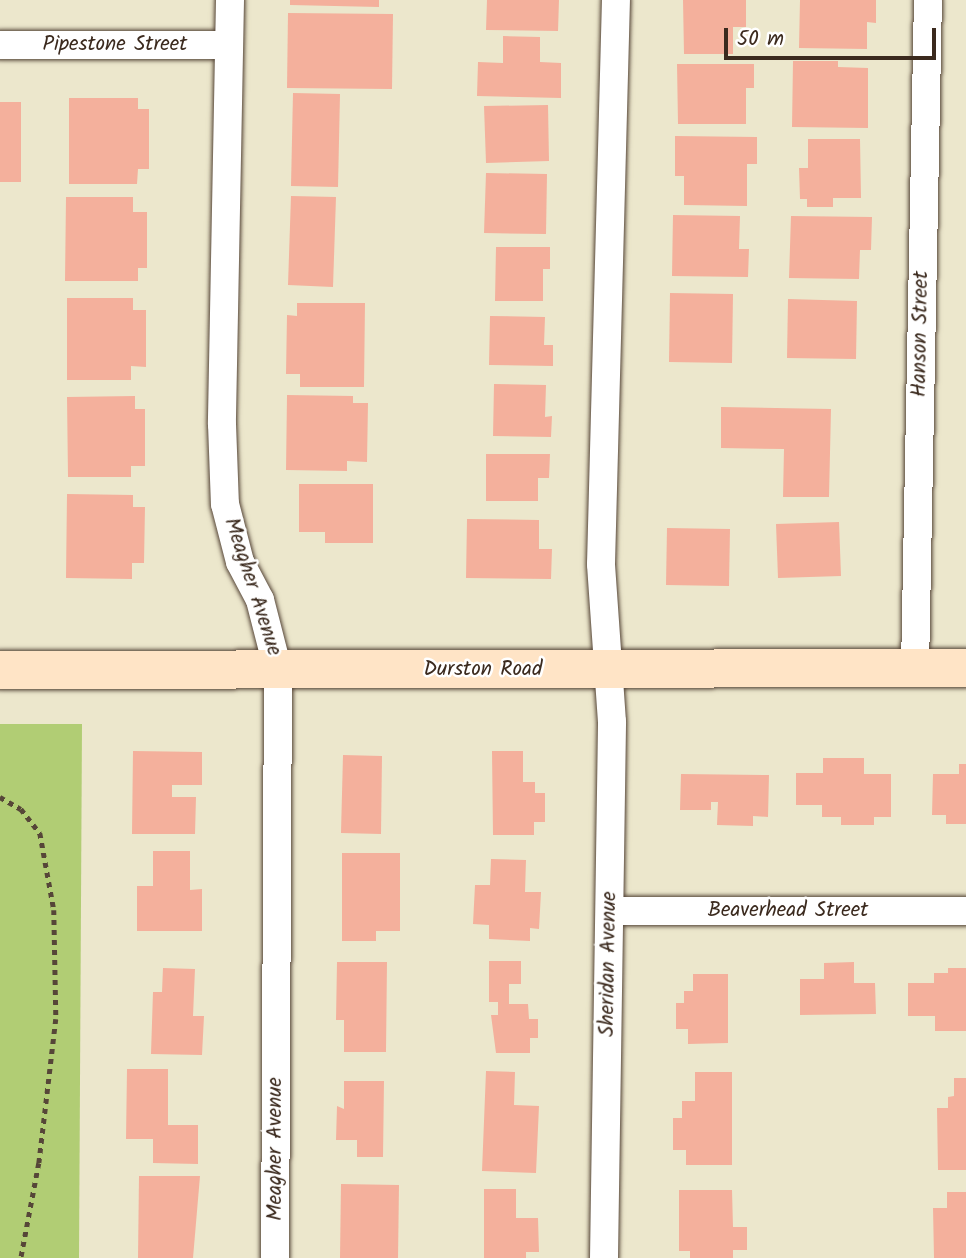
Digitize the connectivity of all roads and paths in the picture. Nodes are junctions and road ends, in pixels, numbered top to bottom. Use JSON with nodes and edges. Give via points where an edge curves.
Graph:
{"nodes":[{"id":1,"x":230,"y":0,"type":"edge"},
{"id":2,"x":616,"y":0,"type":"edge"},
{"id":3,"x":928,"y":0,"type":"edge"},
{"id":4,"x":0,"y":45,"type":"edge"},
{"id":5,"x":229,"y":45,"type":"junction"},
{"id":6,"x":915,"y":668,"type":"junction"},
{"id":7,"x":966,"y":668,"type":"edge"},
{"id":8,"x":0,"y":670,"type":"edge"},
{"id":9,"x":278,"y":670,"type":"junction"},
{"id":10,"x":610,"y":671,"type":"junction"},
{"id":11,"x":0,"y":797,"type":"edge"},
{"id":12,"x":610,"y":911,"type":"junction"},
{"id":13,"x":966,"y":911,"type":"edge"},
{"id":14,"x":21,"y":1258,"type":"edge"},
{"id":15,"x":275,"y":1258,"type":"edge"},
{"id":16,"x":604,"y":1258,"type":"edge"}],
"edges":[{"from":1,"to":5,"type":"street","name":"Meagher Avenue"},
{"from":2,"to":10,"type":"street","name":"Sheridan Avenue","via":[[601,564]]},
{"from":3,"to":6,"type":"street","name":"Hanson Street"},
{"from":4,"to":5,"type":"street","name":"Pipestone Street"},
{"from":5,"to":9,"type":"street","name":"Meagher Avenue","via":[[222,424],[225,503],[240,562],[260,600]]},
{"from":6,"to":7,"type":"main road","name":"Durston Road"},
{"from":6,"to":10,"type":"main road","name":"Durston Road"},
{"from":8,"to":9,"type":"main road","name":"Durston Road"},
{"from":9,"to":10,"type":"main road","name":"Durston Road"},
{"from":9,"to":15,"type":"street","name":"Meagher Avenue"},
{"from":10,"to":12,"type":"street","name":"Sheridan Avenue"},
{"from":11,"to":14,"type":"path","via":[[21,809],[40,833],[54,909],[56,1019],[39,1163]]},
{"from":12,"to":13,"type":"street","name":"Beaverhead Street"},
{"from":12,"to":16,"type":"street","name":"Sheridan Avenue"}]}
